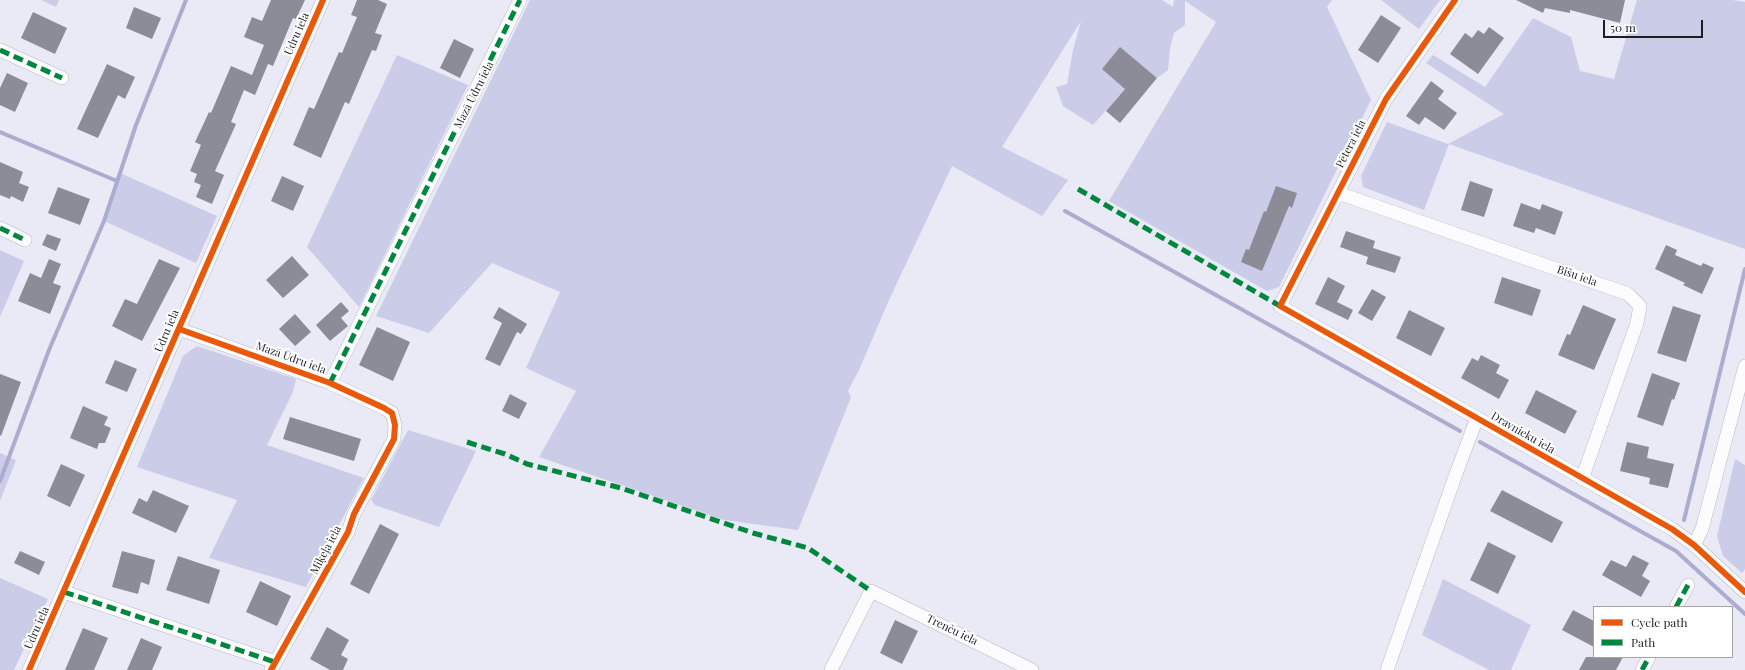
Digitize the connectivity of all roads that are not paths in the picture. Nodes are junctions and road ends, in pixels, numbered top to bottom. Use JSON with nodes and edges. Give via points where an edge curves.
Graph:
{"nodes":[{"id":1,"x":323,"y":0,"type":"edge"},
{"id":2,"x":520,"y":0,"type":"edge"},
{"id":3,"x":1455,"y":0,"type":"edge"},
{"id":4,"x":0,"y":50,"type":"edge"},
{"id":5,"x":62,"y":78,"type":"dead end"},
{"id":6,"x":1338,"y":193,"type":"junction"},
{"id":7,"x":0,"y":228,"type":"edge"},
{"id":8,"x":25,"y":240,"type":"dead end"},
{"id":9,"x":1280,"y":306,"type":"joint"},
{"id":10,"x":179,"y":329,"type":"junction"},
{"id":11,"x":1745,"y":366,"type":"edge"},
{"id":12,"x":330,"y":383,"type":"junction"},
{"id":13,"x":1741,"y":401,"type":"edge"},
{"id":14,"x":392,"y":413,"type":"joint"},
{"id":15,"x":1477,"y":418,"type":"junction"},
{"id":16,"x":1582,"y":479,"type":"junction"},
{"id":17,"x":1694,"y":546,"type":"junction"},
{"id":18,"x":1688,"y":586,"type":"dead end"},
{"id":19,"x":64,"y":592,"type":"junction"},
{"id":20,"x":1745,"y":592,"type":"edge"},
{"id":21,"x":1677,"y":606,"type":"edge"},
{"id":22,"x":1648,"y":658,"type":"edge"},
{"id":23,"x":273,"y":666,"type":"edge"},
{"id":24,"x":29,"y":670,"type":"edge"},
{"id":25,"x":831,"y":670,"type":"edge"},
{"id":26,"x":1032,"y":670,"type":"edge"},
{"id":27,"x":1388,"y":670,"type":"edge"},
{"id":28,"x":1642,"y":670,"type":"edge"}],
"edges":[{"from":1,"to":10,"type":"street","name":"Ūdru iela"},
{"from":2,"to":12,"type":"street","name":"Mazā Ūdru iela"},
{"from":3,"to":6,"type":"street","name":"Pētera iela","via":[[1386,99]]},
{"from":4,"to":5,"type":"street"},
{"from":6,"to":9,"type":"street","name":"Pētera iela"},
{"from":6,"to":16,"type":"street","name":"Bišu iela","via":[[1628,294],[1640,306],[1637,323]]},
{"from":7,"to":8,"type":"street"},
{"from":9,"to":15,"type":"street","name":"Dravnieku iela"},
{"from":10,"to":12,"type":"street","name":"Mazā Ūdru iela"},
{"from":10,"to":19,"type":"street","name":"Ūdru iela"},
{"from":11,"to":13,"type":"street"},
{"from":12,"to":14,"type":"street","name":"Mazā Ūdru iela"},
{"from":13,"to":17,"type":"street","via":[[1702,529]]},
{"from":14,"to":23,"type":"street","name":"Miķeļa iela","via":[[395,425],[394,439],[354,514],[348,532]]},
{"from":15,"to":16,"type":"street","name":"Dravnieku iela"},
{"from":15,"to":27,"type":"street"},
{"from":16,"to":17,"type":"street","name":"Dravnieku iela","via":[[1672,529]]},
{"from":17,"to":20,"type":"street","name":"Dravnieku iela"},
{"from":18,"to":21,"type":"street"},
{"from":19,"to":23,"type":"street","name":"Miķeļa iela"},
{"from":19,"to":24,"type":"street","name":"Ūdru iela"},
{"from":22,"to":28,"type":"street"},
{"from":25,"to":26,"type":"street","name":"Trenču iela","via":[[871,591]]}]}
